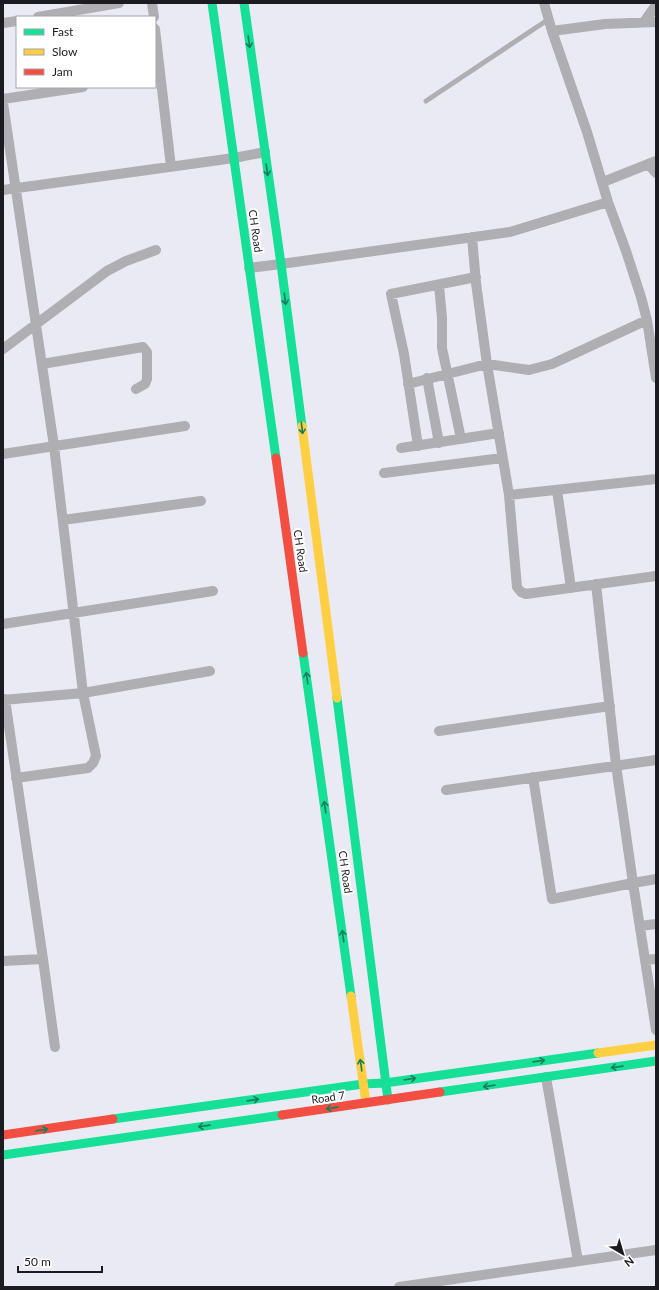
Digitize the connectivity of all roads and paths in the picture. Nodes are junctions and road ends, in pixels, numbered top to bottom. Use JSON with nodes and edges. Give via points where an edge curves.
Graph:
{"nodes":[{"id":1,"x":119,"y":3,"type":"edge"},
{"id":2,"x":152,"y":3,"type":"edge"},
{"id":3,"x":212,"y":3,"type":"edge"},
{"id":4,"x":244,"y":3,"type":"edge"},
{"id":5,"x":544,"y":3,"type":"edge"},
{"id":6,"x":656,"y":5,"type":"edge"},
{"id":7,"x":44,"y":16,"type":"edge"},
{"id":8,"x":154,"y":16,"type":"edge"},
{"id":9,"x":549,"y":19,"type":"junction"},
{"id":10,"x":16,"y":21,"type":"edge"},
{"id":11,"x":644,"y":22,"type":"junction"},
{"id":12,"x":656,"y":22,"type":"edge"},
{"id":13,"x":3,"y":23,"type":"edge"},
{"id":14,"x":552,"y":31,"type":"junction"},
{"id":15,"x":156,"y":45,"type":"edge"},
{"id":16,"x":158,"y":76,"type":"edge"},
{"id":17,"x":76,"y":88,"type":"edge"},
{"id":18,"x":3,"y":99,"type":"edge"},
{"id":19,"x":426,"y":101,"type":"dead end"},
{"id":20,"x":3,"y":103,"type":"edge"},
{"id":21,"x":265,"y":152,"type":"junction"},
{"id":22,"x":234,"y":158,"type":"junction"},
{"id":23,"x":652,"y":162,"type":"edge"},
{"id":24,"x":171,"y":167,"type":"junction"},
{"id":25,"x":656,"y":173,"type":"edge"},
{"id":26,"x":603,"y":182,"type":"junction"},
{"id":27,"x":16,"y":188,"type":"junction"},
{"id":28,"x":3,"y":190,"type":"edge"},
{"id":29,"x":608,"y":202,"type":"junction"},
{"id":30,"x":472,"y":237,"type":"junction"},
{"id":31,"x":156,"y":250,"type":"dead end"},
{"id":32,"x":281,"y":264,"type":"junction"},
{"id":33,"x":249,"y":268,"type":"junction"},
{"id":34,"x":476,"y":277,"type":"junction"},
{"id":35,"x":439,"y":285,"type":"junction"},
{"id":36,"x":647,"y":320,"type":"junction"},
{"id":37,"x":36,"y":324,"type":"junction"},
{"id":38,"x":3,"y":349,"type":"edge"},
{"id":39,"x":42,"y":364,"type":"junction"},
{"id":40,"x":487,"y":364,"type":"junction"},
{"id":41,"x":655,"y":368,"type":"edge"},
{"id":42,"x":448,"y":373,"type":"junction"},
{"id":43,"x":427,"y":378,"type":"junction"},
{"id":44,"x":656,"y":378,"type":"edge"},
{"id":45,"x":408,"y":384,"type":"junction"},
{"id":46,"x":136,"y":389,"type":"dead end"},
{"id":47,"x":185,"y":426,"type":"dead end"},
{"id":48,"x":499,"y":433,"type":"junction"},
{"id":49,"x":461,"y":439,"type":"junction"},
{"id":50,"x":439,"y":442,"type":"junction"},
{"id":51,"x":54,"y":446,"type":"junction"},
{"id":52,"x":418,"y":446,"type":"junction"},
{"id":53,"x":401,"y":448,"type":"dead end"},
{"id":54,"x":3,"y":454,"type":"edge"},
{"id":55,"x":502,"y":458,"type":"junction"},
{"id":56,"x":384,"y":473,"type":"dead end"},
{"id":57,"x":656,"y":479,"type":"edge"},
{"id":58,"x":557,"y":490,"type":"junction"},
{"id":59,"x":509,"y":495,"type":"junction"},
{"id":60,"x":201,"y":501,"type":"dead end"},
{"id":61,"x":63,"y":520,"type":"junction"},
{"id":62,"x":656,"y":576,"type":"edge"},
{"id":63,"x":596,"y":584,"type":"junction"},
{"id":64,"x":571,"y":588,"type":"junction"},
{"id":65,"x":213,"y":591,"type":"dead end"},
{"id":66,"x":74,"y":612,"type":"junction"},
{"id":67,"x":3,"y":624,"type":"edge"},
{"id":68,"x":210,"y":671,"type":"dead end"},
{"id":69,"x":83,"y":693,"type":"junction"},
{"id":70,"x":4,"y":700,"type":"edge"},
{"id":71,"x":610,"y":706,"type":"junction"},
{"id":72,"x":439,"y":731,"type":"dead end"},
{"id":73,"x":656,"y":760,"type":"edge"},
{"id":74,"x":616,"y":765,"type":"junction"},
{"id":75,"x":533,"y":777,"type":"junction"},
{"id":76,"x":16,"y":778,"type":"junction"},
{"id":77,"x":446,"y":790,"type":"dead end"},
{"id":78,"x":656,"y":879,"type":"edge"},
{"id":79,"x":633,"y":883,"type":"junction"},
{"id":80,"x":656,"y":924,"type":"edge"},
{"id":81,"x":640,"y":926,"type":"junction"},
{"id":82,"x":43,"y":959,"type":"junction"},
{"id":83,"x":651,"y":960,"type":"edge"},
{"id":84,"x":3,"y":961,"type":"edge"},
{"id":85,"x":656,"y":1030,"type":"edge"},
{"id":86,"x":656,"y":1045,"type":"edge"},
{"id":87,"x":55,"y":1047,"type":"dead end"},
{"id":88,"x":656,"y":1061,"type":"edge"},
{"id":89,"x":546,"y":1077,"type":"junction"},
{"id":90,"x":385,"y":1083,"type":"junction"},
{"id":91,"x":363,"y":1084,"type":"junction"},
{"id":92,"x":388,"y":1100,"type":"junction"},
{"id":93,"x":366,"y":1103,"type":"junction"},
{"id":94,"x":3,"y":1135,"type":"edge"},
{"id":95,"x":3,"y":1155,"type":"edge"},
{"id":96,"x":656,"y":1250,"type":"edge"},
{"id":97,"x":578,"y":1261,"type":"junction"},
{"id":98,"x":456,"y":1283,"type":"edge"},
{"id":99,"x":399,"y":1287,"type":"edge"}],
"edges":[{"from":1,"to":7,"type":"street"},
{"from":2,"to":8,"type":"street"},
{"from":3,"to":22,"type":"street","name":"CH Road"},
{"from":4,"to":21,"type":"street","name":"CH Road","one_way":true},
{"from":5,"to":9,"type":"street"},
{"from":6,"to":11,"type":"street"},
{"from":9,"to":14,"type":"street"},
{"from":9,"to":19,"type":"lane"},
{"from":10,"to":13,"type":"street"},
{"from":11,"to":12,"type":"street"},
{"from":11,"to":14,"type":"street"},
{"from":14,"to":26,"type":"street"},
{"from":15,"to":16,"type":"street"},
{"from":16,"to":24,"type":"street"},
{"from":17,"to":18,"type":"street"},
{"from":20,"to":27,"type":"street"},
{"from":21,"to":22,"type":"street"},
{"from":21,"to":32,"type":"street","name":"CH Road","one_way":true},
{"from":22,"to":24,"type":"street"},
{"from":22,"to":33,"type":"street","name":"CH Road"},
{"from":23,"to":25,"type":"street"},
{"from":23,"to":26,"type":"street"},
{"from":24,"to":27,"type":"street"},
{"from":26,"to":29,"type":"street"},
{"from":27,"to":28,"type":"street"},
{"from":27,"to":37,"type":"street"},
{"from":29,"to":30,"type":"street","via":[[510,232]]},
{"from":29,"to":36,"type":"street"},
{"from":30,"to":32,"type":"street"},
{"from":30,"to":34,"type":"street"},
{"from":31,"to":37,"type":"street","via":[[107,271]]},
{"from":32,"to":33,"type":"street"},
{"from":32,"to":90,"type":"street","name":"CH Road","one_way":true},
{"from":91,"to":33,"type":"street","name":"CH Road","one_way":true},
{"from":34,"to":35,"type":"street"},
{"from":34,"to":40,"type":"street"},
{"from":35,"to":42,"type":"street","via":[[442,348]]},
{"from":35,"to":45,"type":"street","via":[[391,294]]},
{"from":36,"to":40,"type":"street","via":[[552,364],[529,370]]},
{"from":36,"to":41,"type":"street"},
{"from":37,"to":38,"type":"street"},
{"from":37,"to":39,"type":"street"},
{"from":39,"to":46,"type":"street","via":[[143,347],[148,352],[147,379],[145,384]]},
{"from":39,"to":51,"type":"street"},
{"from":40,"to":42,"type":"street"},
{"from":40,"to":48,"type":"street"},
{"from":41,"to":44,"type":"street"},
{"from":42,"to":43,"type":"street"},
{"from":42,"to":49,"type":"street"},
{"from":43,"to":45,"type":"street"},
{"from":43,"to":50,"type":"street"},
{"from":45,"to":52,"type":"street"},
{"from":47,"to":51,"type":"street"},
{"from":48,"to":49,"type":"street"},
{"from":48,"to":55,"type":"street"},
{"from":49,"to":50,"type":"street"},
{"from":50,"to":52,"type":"street"},
{"from":51,"to":54,"type":"street"},
{"from":51,"to":61,"type":"street"},
{"from":52,"to":53,"type":"street"},
{"from":55,"to":56,"type":"street"},
{"from":55,"to":59,"type":"street"},
{"from":57,"to":58,"type":"street"},
{"from":58,"to":59,"type":"street"},
{"from":58,"to":64,"type":"street"},
{"from":59,"to":64,"type":"street","via":[[517,587],[520,592],[526,594]]},
{"from":60,"to":61,"type":"street"},
{"from":61,"to":66,"type":"street"},
{"from":62,"to":63,"type":"street"},
{"from":63,"to":64,"type":"street"},
{"from":63,"to":71,"type":"street"},
{"from":65,"to":66,"type":"street"},
{"from":66,"to":67,"type":"street"},
{"from":66,"to":69,"type":"street"},
{"from":68,"to":69,"type":"street"},
{"from":69,"to":70,"type":"street"},
{"from":69,"to":76,"type":"street","via":[[96,756],[93,763],[88,768]]},
{"from":70,"to":76,"type":"street"},
{"from":71,"to":72,"type":"street"},
{"from":71,"to":74,"type":"street"},
{"from":73,"to":74,"type":"street"},
{"from":74,"to":75,"type":"street"},
{"from":74,"to":79,"type":"street"},
{"from":75,"to":77,"type":"street"},
{"from":75,"to":79,"type":"street","via":[[552,899]]},
{"from":76,"to":82,"type":"street"},
{"from":78,"to":79,"type":"street"},
{"from":79,"to":81,"type":"street"},
{"from":80,"to":81,"type":"street"},
{"from":81,"to":83,"type":"street"},
{"from":82,"to":84,"type":"street"},
{"from":82,"to":87,"type":"street"},
{"from":83,"to":85,"type":"street"},
{"from":90,"to":86,"type":"street","name":"Road 7","one_way":true},
{"from":88,"to":89,"type":"street","name":"Road 7","one_way":true},
{"from":89,"to":92,"type":"street","name":"Road 7","one_way":true},
{"from":89,"to":97,"type":"street"},
{"from":90,"to":91,"type":"street","name":"Road 7"},
{"from":90,"to":92,"type":"street","name":"CH Road"},
{"from":91,"to":93,"type":"street","name":"CH Road"},
{"from":94,"to":91,"type":"street","name":"Road 7","one_way":true},
{"from":92,"to":93,"type":"street","name":"Road 7"},
{"from":93,"to":95,"type":"street","name":"Road 7","one_way":true},
{"from":96,"to":97,"type":"street"},
{"from":97,"to":98,"type":"street"},
{"from":98,"to":99,"type":"street"}]}
